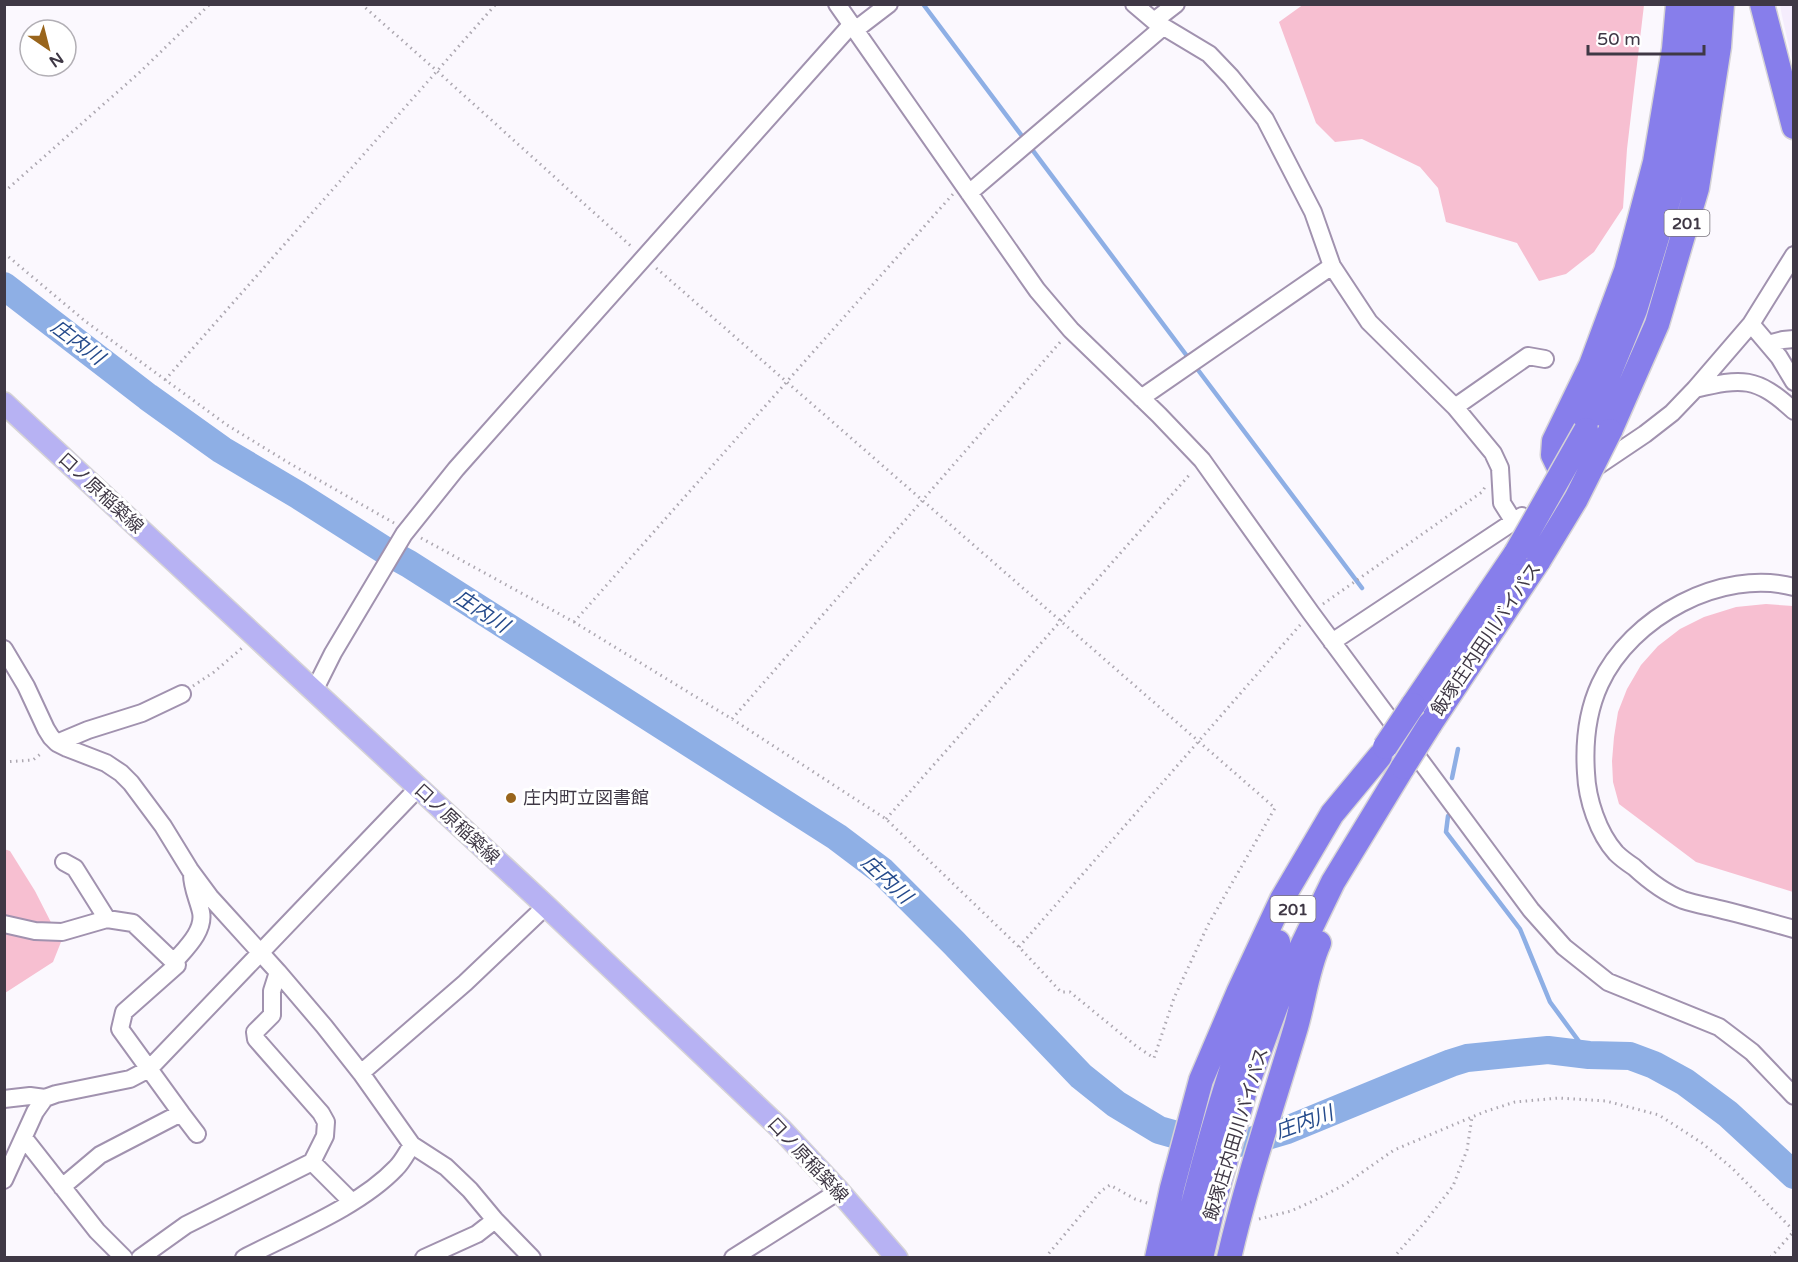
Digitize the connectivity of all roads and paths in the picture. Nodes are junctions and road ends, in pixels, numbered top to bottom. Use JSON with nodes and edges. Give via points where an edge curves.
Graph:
{"nodes":[{"id":1,"x":210,"y":4,"type":"edge"},
{"id":2,"x":361,"y":4,"type":"edge"},
{"id":3,"x":496,"y":4,"type":"edge"},
{"id":4,"x":837,"y":4,"type":"edge"},
{"id":5,"x":889,"y":4,"type":"edge"},
{"id":6,"x":1134,"y":4,"type":"edge"},
{"id":7,"x":1176,"y":4,"type":"edge"},
{"id":8,"x":1678,"y":4,"type":"edge"},
{"id":9,"x":1698,"y":4,"type":"edge"},
{"id":10,"x":1722,"y":4,"type":"edge"},
{"id":11,"x":1762,"y":4,"type":"edge"},
{"id":12,"x":1158,"y":24,"type":"junction"},
{"id":13,"x":853,"y":28,"type":"junction"},
{"id":14,"x":438,"y":71,"type":"junction"},
{"id":15,"x":1794,"y":127,"type":"edge"},
{"id":16,"x":965,"y":188,"type":"junction"},
{"id":17,"x":4,"y":192,"type":"edge"},
{"id":18,"x":4,"y":253,"type":"edge"},
{"id":19,"x":1794,"y":255,"type":"edge"},
{"id":20,"x":645,"y":258,"type":"junction"},
{"id":21,"x":1332,"y":266,"type":"junction"},
{"id":22,"x":1751,"y":324,"type":"junction"},
{"id":23,"x":1071,"y":330,"type":"junction"},
{"id":24,"x":1794,"y":339,"type":"edge"},
{"id":25,"x":1768,"y":345,"type":"junction"},
{"id":26,"x":1545,"y":359,"type":"dead end"},
{"id":27,"x":165,"y":380,"type":"junction"},
{"id":28,"x":786,"y":382,"type":"junction"},
{"id":29,"x":1794,"y":382,"type":"edge"},
{"id":30,"x":1695,"y":389,"type":"junction"},
{"id":31,"x":1142,"y":398,"type":"junction"},
{"id":32,"x":4,"y":403,"type":"edge"},
{"id":33,"x":1455,"y":407,"type":"junction"},
{"id":34,"x":1794,"y":411,"type":"edge"},
{"id":35,"x":1202,"y":460,"type":"junction"},
{"id":36,"x":1488,"y":481,"type":"dead end"},
{"id":37,"x":1568,"y":486,"type":"junction"},
{"id":38,"x":922,"y":500,"type":"junction"},
{"id":39,"x":1514,"y":522,"type":"junction"},
{"id":40,"x":405,"y":532,"type":"junction"},
{"id":41,"x":1794,"y":587,"type":"edge"},
{"id":42,"x":1311,"y":613,"type":"junction"},
{"id":43,"x":1061,"y":621,"type":"junction"},
{"id":44,"x":574,"y":622,"type":"junction"},
{"id":45,"x":1332,"y":642,"type":"junction"},
{"id":46,"x":246,"y":645,"type":"dead end"},
{"id":47,"x":4,"y":649,"type":"edge"},
{"id":48,"x":314,"y":691,"type":"junction"},
{"id":49,"x":182,"y":693,"type":"joint"},
{"id":50,"x":732,"y":719,"type":"junction"},
{"id":51,"x":1198,"y":741,"type":"junction"},
{"id":52,"x":57,"y":742,"type":"junction"},
{"id":53,"x":1382,"y":752,"type":"junction"},
{"id":54,"x":4,"y":762,"type":"edge"},
{"id":55,"x":418,"y":788,"type":"junction"},
{"id":56,"x":1389,"y":788,"type":"junction"},
{"id":57,"x":886,"y":819,"type":"junction"},
{"id":58,"x":64,"y":862,"type":"dead end"},
{"id":59,"x":192,"y":873,"type":"junction"},
{"id":60,"x":546,"y":906,"type":"junction"},
{"id":61,"x":107,"y":919,"type":"junction"},
{"id":62,"x":4,"y":924,"type":"edge"},
{"id":63,"x":1794,"y":928,"type":"edge"},
{"id":64,"x":1019,"y":946,"type":"junction"},
{"id":65,"x":261,"y":953,"type":"junction"},
{"id":66,"x":174,"y":962,"type":"junction"},
{"id":67,"x":279,"y":972,"type":"junction"},
{"id":68,"x":149,"y":1069,"type":"junction"},
{"id":69,"x":361,"y":1073,"type":"junction"},
{"id":70,"x":1236,"y":1087,"type":"junction"},
{"id":71,"x":1794,"y":1096,"type":"edge"},
{"id":72,"x":45,"y":1098,"type":"junction"},
{"id":73,"x":4,"y":1099,"type":"edge"},
{"id":74,"x":181,"y":1113,"type":"junction"},
{"id":75,"x":1472,"y":1118,"type":"junction"},
{"id":76,"x":197,"y":1134,"type":"dead end"},
{"id":77,"x":24,"y":1138,"type":"junction"},
{"id":78,"x":412,"y":1144,"type":"junction"},
{"id":79,"x":312,"y":1162,"type":"junction"},
{"id":80,"x":4,"y":1180,"type":"edge"},
{"id":81,"x":62,"y":1187,"type":"junction"},
{"id":82,"x":839,"y":1191,"type":"junction"},
{"id":83,"x":1204,"y":1199,"type":"junction"},
{"id":84,"x":352,"y":1202,"type":"junction"},
{"id":85,"x":1155,"y":1205,"type":"dead end"},
{"id":86,"x":1246,"y":1214,"type":"junction"},
{"id":87,"x":495,"y":1220,"type":"junction"},
{"id":88,"x":270,"y":1252,"type":"edge"},
{"id":89,"x":124,"y":1257,"type":"edge"},
{"id":90,"x":140,"y":1257,"type":"edge"},
{"id":91,"x":244,"y":1257,"type":"edge"},
{"id":92,"x":424,"y":1257,"type":"edge"},
{"id":93,"x":532,"y":1257,"type":"edge"},
{"id":94,"x":733,"y":1257,"type":"edge"},
{"id":95,"x":897,"y":1257,"type":"edge"},
{"id":96,"x":1045,"y":1257,"type":"edge"},
{"id":97,"x":1156,"y":1257,"type":"edge"},
{"id":98,"x":1180,"y":1257,"type":"edge"},
{"id":99,"x":1201,"y":1257,"type":"edge"},
{"id":100,"x":1229,"y":1257,"type":"edge"},
{"id":101,"x":1393,"y":1257,"type":"edge"},
{"id":102,"x":1770,"y":1257,"type":"edge"}],
"edges":[{"from":1,"to":17,"type":"path","via":[[139,74]]},
{"from":2,"to":14,"type":"path"},
{"from":3,"to":14,"type":"path"},
{"from":4,"to":13,"type":"street"},
{"from":5,"to":13,"type":"street"},
{"from":6,"to":12,"type":"street"},
{"from":7,"to":12,"type":"street"},
{"from":8,"to":37,"type":"highway","via":[[1655,162],[1626,271],[1591,364],[1554,441],[1553,455]]},
{"from":9,"to":53,"type":"highway","name":"飯塚庄内田川バイパス","number":"201","bridge":true,"via":[[1695,52],[1675,178],[1635,310],[1586,430],[1516,553]]},
{"from":10,"to":56,"type":"highway","name":"飯塚庄内田川バイパス","number":"201","bridge":true,"via":[[1697,188],[1657,324],[1576,499]]},
{"from":11,"to":15,"type":"highway"},
{"from":12,"to":16,"type":"street"},
{"from":12,"to":21,"type":"street","via":[[1209,54],[1265,119],[1313,212]]},
{"from":13,"to":16,"type":"street"},
{"from":13,"to":20,"type":"street"},
{"from":14,"to":20,"type":"path"},
{"from":14,"to":27,"type":"path"},
{"from":16,"to":23,"type":"street","via":[[1037,290]]},
{"from":16,"to":28,"type":"path"},
{"from":18,"to":27,"type":"path","via":[[85,321]]},
{"from":19,"to":22,"type":"street"},
{"from":20,"to":28,"type":"path"},
{"from":20,"to":40,"type":"street","via":[[456,469]]},
{"from":21,"to":31,"type":"street"},
{"from":21,"to":33,"type":"street","via":[[1369,322]]},
{"from":22,"to":25,"type":"street"},
{"from":22,"to":30,"type":"street"},
{"from":23,"to":31,"type":"street"},
{"from":23,"to":38,"type":"path"},
{"from":24,"to":25,"type":"street"},
{"from":25,"to":29,"type":"street"},
{"from":26,"to":33,"type":"street","via":[[1528,356]]},
{"from":27,"to":40,"type":"path","via":[[227,425]]},
{"from":28,"to":38,"type":"path"},
{"from":28,"to":44,"type":"path"},
{"from":30,"to":34,"type":"street","via":[[1730,381],[1751,383]]},
{"from":30,"to":37,"type":"street","via":[[1645,434]]},
{"from":31,"to":35,"type":"street"},
{"from":32,"to":48,"type":"main road","name":"口ノ原稲築線"},
{"from":33,"to":39,"type":"street","via":[[1493,453],[1500,468],[1502,503]]},
{"from":35,"to":42,"type":"street"},
{"from":35,"to":43,"type":"path"},
{"from":36,"to":42,"type":"path","via":[[1482,492]]},
{"from":37,"to":39,"type":"street"},
{"from":38,"to":43,"type":"path"},
{"from":38,"to":50,"type":"path"},
{"from":39,"to":45,"type":"street"},
{"from":40,"to":44,"type":"path"},
{"from":40,"to":48,"type":"street"},
{"from":41,"to":63,"type":"street","via":[[1753,582],[1689,599],[1664,612],[1617,657],[1600,684],[1588,720],[1585,756],[1592,810],[1616,853],[1659,887],[1682,899]]},
{"from":42,"to":45,"type":"street"},
{"from":42,"to":51,"type":"path"},
{"from":43,"to":51,"type":"path"},
{"from":43,"to":57,"type":"path"},
{"from":44,"to":50,"type":"path"},
{"from":45,"to":71,"type":"street","via":[[1516,892],[1564,947],[1608,982],[1719,1027],[1752,1052]]},
{"from":46,"to":49,"type":"path"},
{"from":47,"to":52,"type":"street","via":[[46,729]]},
{"from":48,"to":55,"type":"main road","name":"口ノ原稲築線"},
{"from":49,"to":52,"type":"street","via":[[142,713]]},
{"from":50,"to":57,"type":"path"},
{"from":51,"to":64,"type":"path"},
{"from":51,"to":64,"type":"path","via":[[1275,808],[1208,925],[1174,998],[1154,1058],[1070,992],[1061,992]]},
{"from":52,"to":54,"type":"path","via":[[33,760]]},
{"from":52,"to":59,"type":"street","via":[[121,773],[163,826]]},
{"from":53,"to":70,"type":"highway","name":"飯塚庄内田川バイパス","number":"201","via":[[1289,916],[1259,990]]},
{"from":53,"to":97,"type":"highway","via":[[1332,814],[1282,899],[1239,991],[1201,1080]]},
{"from":55,"to":60,"type":"main road","name":"口ノ原稲築線"},
{"from":55,"to":65,"type":"street"},
{"from":56,"to":70,"type":"highway","name":"飯塚庄内田川バイパス","number":"201","via":[[1333,882]]},
{"from":56,"to":86,"type":"highway","via":[[1312,959]]},
{"from":57,"to":64,"type":"path"},
{"from":58,"to":61,"type":"street","via":[[75,868]]},
{"from":59,"to":65,"type":"street"},
{"from":59,"to":66,"type":"street","via":[[201,925]]},
{"from":60,"to":69,"type":"street"},
{"from":60,"to":82,"type":"main road","name":"口ノ原稲築線","via":[[782,1130]]},
{"from":61,"to":62,"type":"street","via":[[62,932]]},
{"from":61,"to":66,"type":"street","via":[[133,922]]},
{"from":65,"to":67,"type":"street"},
{"from":65,"to":68,"type":"street"},
{"from":66,"to":68,"type":"street","via":[[177,965],[124,1012],[120,1029]]},
{"from":67,"to":69,"type":"street"},
{"from":67,"to":79,"type":"street","via":[[272,991],[272,1015],[255,1032],[256,1039],[326,1122],[325,1136]]},
{"from":68,"to":72,"type":"street","via":[[130,1079]]},
{"from":68,"to":74,"type":"street"},
{"from":69,"to":78,"type":"street"},
{"from":70,"to":83,"type":"highway","name":"飯塚庄内田川バイパス","number":"201"},
{"from":72,"to":73,"type":"street"},
{"from":72,"to":77,"type":"street"},
{"from":74,"to":76,"type":"street"},
{"from":74,"to":81,"type":"street","via":[[100,1155]]},
{"from":75,"to":86,"type":"path","via":[[1394,1150],[1344,1185],[1291,1212]]},
{"from":75,"to":101,"type":"path","via":[[1467,1150],[1453,1186]]},
{"from":75,"to":102,"type":"path","via":[[1515,1102],[1559,1098],[1606,1101],[1659,1115],[1732,1168],[1794,1231]]},
{"from":77,"to":80,"type":"street"},
{"from":77,"to":81,"type":"street"},
{"from":78,"to":84,"type":"street","via":[[399,1166]]},
{"from":78,"to":87,"type":"street","via":[[446,1167]]},
{"from":79,"to":84,"type":"street"},
{"from":79,"to":90,"type":"street","via":[[186,1225]]},
{"from":81,"to":89,"type":"street"},
{"from":82,"to":94,"type":"street"},
{"from":82,"to":95,"type":"main road","name":"口ノ原稲築線"},
{"from":83,"to":98,"type":"highway","name":"飯塚庄内田川バイパス","number":"201"},
{"from":83,"to":99,"type":"highway","name":"飯塚庄内田川バイパス","number":"201"},
{"from":84,"to":88,"type":"street"},
{"from":85,"to":96,"type":"path","via":[[1110,1185]]},
{"from":86,"to":100,"type":"highway"},
{"from":87,"to":92,"type":"street","via":[[477,1234]]},
{"from":87,"to":93,"type":"street"},
{"from":88,"to":91,"type":"street"}]}
